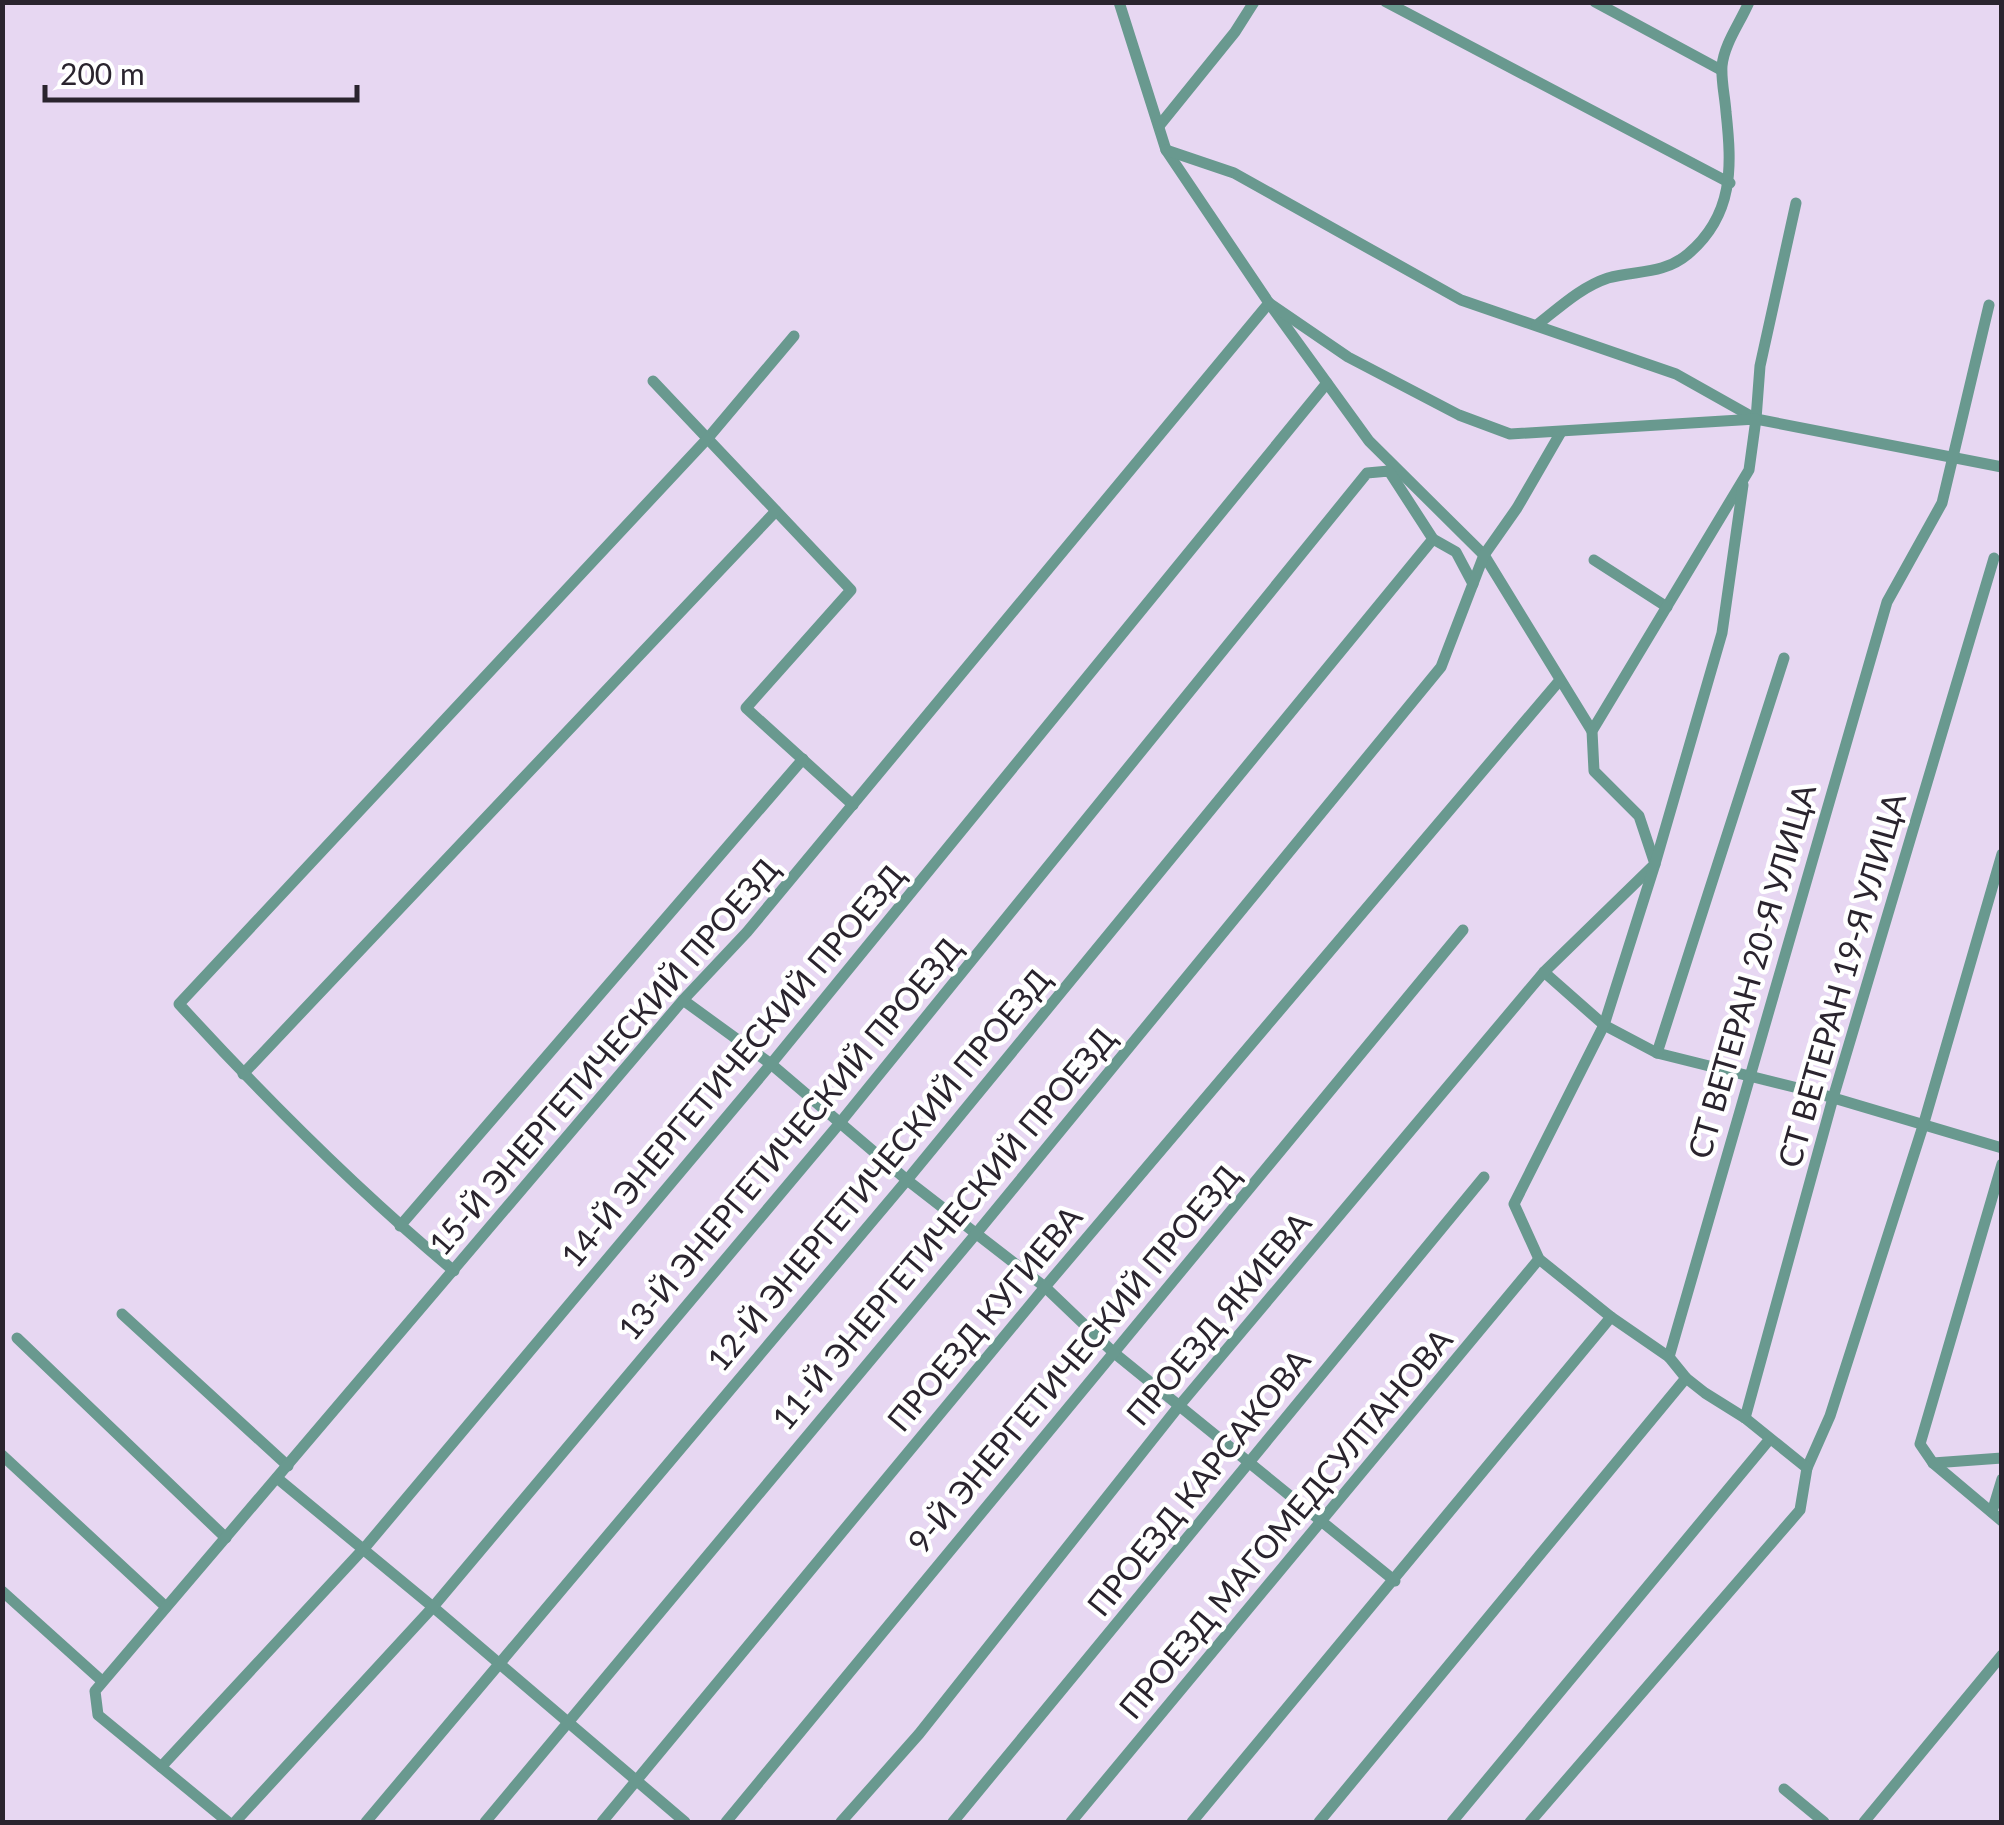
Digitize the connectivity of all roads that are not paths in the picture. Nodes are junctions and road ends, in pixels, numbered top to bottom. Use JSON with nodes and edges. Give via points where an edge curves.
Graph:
{"nodes":[{"id":1,"x":1119,"y":2,"type":"edge"},
{"id":2,"x":1254,"y":2,"type":"edge"},
{"id":3,"x":1386,"y":2,"type":"edge"},
{"id":4,"x":1595,"y":2,"type":"edge"},
{"id":5,"x":1749,"y":2,"type":"edge"},
{"id":6,"x":1722,"y":70,"type":"junction"},
{"id":7,"x":1159,"y":126,"type":"junction"},
{"id":8,"x":1166,"y":150,"type":"junction"},
{"id":9,"x":1730,"y":183,"type":"junction"},
{"id":10,"x":1796,"y":203,"type":"dead end"},
{"id":11,"x":1269,"y":303,"type":"junction"},
{"id":12,"x":1989,"y":305,"type":"dead end"},
{"id":13,"x":1537,"y":325,"type":"junction"},
{"id":14,"x":794,"y":336,"type":"dead end"},
{"id":15,"x":653,"y":380,"type":"dead end"},
{"id":16,"x":1327,"y":384,"type":"junction"},
{"id":17,"x":1756,"y":420,"type":"junction"},
{"id":18,"x":1561,"y":432,"type":"junction"},
{"id":19,"x":708,"y":438,"type":"junction"},
{"id":20,"x":1369,"y":441,"type":"junction"},
{"id":21,"x":1953,"y":458,"type":"junction"},
{"id":22,"x":2002,"y":468,"type":"edge"},
{"id":23,"x":1389,"y":471,"type":"junction"},
{"id":24,"x":1744,"y":478,"type":"junction"},
{"id":25,"x":776,"y":511,"type":"junction"},
{"id":26,"x":1429,"y":542,"type":"junction"},
{"id":27,"x":1484,"y":555,"type":"junction"},
{"id":28,"x":1994,"y":558,"type":"dead end"},
{"id":29,"x":1594,"y":560,"type":"dead end"},
{"id":30,"x":1473,"y":584,"type":"junction"},
{"id":31,"x":1666,"y":607,"type":"junction"},
{"id":32,"x":1784,"y":658,"type":"dead end"},
{"id":33,"x":1560,"y":680,"type":"junction"},
{"id":34,"x":1592,"y":732,"type":"junction"},
{"id":35,"x":803,"y":760,"type":"junction"},
{"id":36,"x":852,"y":804,"type":"junction"},
{"id":37,"x":2002,"y":854,"type":"edge"},
{"id":38,"x":1656,"y":864,"type":"junction"},
{"id":39,"x":1463,"y":930,"type":"dead end"},
{"id":40,"x":1544,"y":972,"type":"junction"},
{"id":41,"x":683,"y":1000,"type":"junction"},
{"id":42,"x":1604,"y":1025,"type":"junction"},
{"id":43,"x":1657,"y":1053,"type":"junction"},
{"id":44,"x":771,"y":1064,"type":"junction"},
{"id":45,"x":243,"y":1074,"type":"junction"},
{"id":46,"x":1748,"y":1076,"type":"junction"},
{"id":47,"x":1833,"y":1098,"type":"junction"},
{"id":48,"x":839,"y":1124,"type":"junction"},
{"id":49,"x":1923,"y":1126,"type":"junction"},
{"id":50,"x":2002,"y":1148,"type":"edge"},
{"id":51,"x":2002,"y":1164,"type":"edge"},
{"id":52,"x":1484,"y":1176,"type":"dead end"},
{"id":53,"x":906,"y":1180,"type":"junction"},
{"id":54,"x":400,"y":1226,"type":"junction"},
{"id":55,"x":975,"y":1236,"type":"junction"},
{"id":56,"x":1540,"y":1259,"type":"junction"},
{"id":57,"x":454,"y":1271,"type":"junction"},
{"id":58,"x":1045,"y":1287,"type":"junction"},
{"id":59,"x":122,"y":1314,"type":"dead end"},
{"id":60,"x":1611,"y":1317,"type":"junction"},
{"id":61,"x":17,"y":1338,"type":"dead end"},
{"id":62,"x":1113,"y":1352,"type":"junction"},
{"id":63,"x":1669,"y":1357,"type":"junction"},
{"id":64,"x":1686,"y":1378,"type":"junction"},
{"id":65,"x":1180,"y":1406,"type":"junction"},
{"id":66,"x":1745,"y":1418,"type":"junction"},
{"id":67,"x":1769,"y":1440,"type":"junction"},
{"id":68,"x":2,"y":1455,"type":"edge"},
{"id":69,"x":2002,"y":1458,"type":"edge"},
{"id":70,"x":1250,"y":1462,"type":"junction"},
{"id":71,"x":1932,"y":1464,"type":"junction"},
{"id":72,"x":288,"y":1466,"type":"junction"},
{"id":73,"x":1807,"y":1468,"type":"junction"},
{"id":74,"x":277,"y":1478,"type":"junction"},
{"id":75,"x":2002,"y":1479,"type":"edge"},
{"id":76,"x":1997,"y":1516,"type":"edge"},
{"id":77,"x":1323,"y":1523,"type":"junction"},
{"id":78,"x":226,"y":1538,"type":"junction"},
{"id":79,"x":363,"y":1550,"type":"junction"},
{"id":80,"x":1395,"y":1581,"type":"junction"},
{"id":81,"x":2,"y":1591,"type":"edge"},
{"id":82,"x":166,"y":1607,"type":"junction"},
{"id":83,"x":434,"y":1607,"type":"junction"},
{"id":84,"x":2002,"y":1655,"type":"edge"},
{"id":85,"x":500,"y":1664,"type":"junction"},
{"id":86,"x":102,"y":1681,"type":"junction"},
{"id":87,"x":569,"y":1722,"type":"junction"},
{"id":88,"x":161,"y":1767,"type":"junction"},
{"id":89,"x":637,"y":1781,"type":"junction"},
{"id":90,"x":1784,"y":1789,"type":"dead end"},
{"id":91,"x":232,"y":1822,"type":"edge"},
{"id":92,"x":366,"y":1822,"type":"edge"},
{"id":93,"x":486,"y":1822,"type":"edge"},
{"id":94,"x":602,"y":1822,"type":"edge"},
{"id":95,"x":685,"y":1822,"type":"edge"},
{"id":96,"x":726,"y":1822,"type":"edge"},
{"id":97,"x":841,"y":1822,"type":"edge"},
{"id":98,"x":953,"y":1822,"type":"edge"},
{"id":99,"x":1072,"y":1822,"type":"edge"},
{"id":100,"x":1192,"y":1822,"type":"edge"},
{"id":101,"x":1319,"y":1822,"type":"edge"},
{"id":102,"x":1452,"y":1822,"type":"edge"},
{"id":103,"x":1530,"y":1822,"type":"edge"},
{"id":104,"x":1824,"y":1822,"type":"edge"},
{"id":105,"x":1864,"y":1822,"type":"edge"}],
"edges":[{"from":1,"to":7,"type":"street"},
{"from":2,"to":7,"type":"street"},
{"from":3,"to":9,"type":"street"},
{"from":4,"to":6,"type":"street"},
{"from":5,"to":6,"type":"street","via":[[1724,51]]},
{"from":6,"to":9,"type":"street"},
{"from":7,"to":8,"type":"street"},
{"from":8,"to":11,"type":"street"},
{"from":8,"to":13,"type":"street","via":[[1234,173],[1461,300]]},
{"from":9,"to":13,"type":"street","via":[[1715,226],[1686,256],[1647,274],[1584,288]]},
{"from":10,"to":17,"type":"street","via":[[1760,366]]},
{"from":11,"to":16,"type":"street"},
{"from":11,"to":18,"type":"street","via":[[1348,357],[1459,415],[1510,434]]},
{"from":11,"to":36,"type":"street","name":"15-Й ЭНЕРГЕТИЧЕСКИЙ ПРОЕЗД"},
{"from":12,"to":21,"type":"street","name":"СТ ВЕТЕРАН 20-Я УЛИЦА"},
{"from":13,"to":17,"type":"street","via":[[1676,374]]},
{"from":14,"to":19,"type":"street"},
{"from":15,"to":19,"type":"street"},
{"from":16,"to":20,"type":"street"},
{"from":16,"to":44,"type":"street","name":"14-Й ЭНЕРГЕТИЧЕСКИЙ ПРОЕЗД"},
{"from":17,"to":18,"type":"street"},
{"from":17,"to":21,"type":"street"},
{"from":17,"to":24,"type":"street"},
{"from":18,"to":27,"type":"street","name":"11-Й ЭНЕРГЕТИЧЕСКИЙ ПРОЕЗД"},
{"from":19,"to":25,"type":"street"},
{"from":19,"to":45,"type":"street","via":[[179,1004]]},
{"from":20,"to":23,"type":"street"},
{"from":20,"to":27,"type":"street"},
{"from":21,"to":22,"type":"street"},
{"from":21,"to":46,"type":"street","name":"СТ ВЕТЕРАН 20-Я УЛИЦА","via":[[1942,502],[1887,602]]},
{"from":23,"to":26,"type":"street"},
{"from":23,"to":48,"type":"street","name":"13-Й ЭНЕРГЕТИЧЕСКИЙ ПРОЕЗД","via":[[1367,473]]},
{"from":24,"to":31,"type":"street"},
{"from":24,"to":38,"type":"street","via":[[1722,634]]},
{"from":25,"to":35,"type":"street","via":[[851,590],[746,708]]},
{"from":25,"to":45,"type":"street"},
{"from":26,"to":30,"type":"street","via":[[1456,552]]},
{"from":26,"to":53,"type":"street","name":"12-Й ЭНЕРГЕТИЧЕСКИЙ ПРОЕЗД"},
{"from":27,"to":30,"type":"street","name":"11-Й ЭНЕРГЕТИЧЕСКИЙ ПРОЕЗД"},
{"from":27,"to":33,"type":"street"},
{"from":28,"to":47,"type":"street","name":"СТ ВЕТЕРАН 19-Я УЛИЦА"},
{"from":29,"to":31,"type":"street"},
{"from":30,"to":55,"type":"street","name":"11-Й ЭНЕРГЕТИЧЕСКИЙ ПРОЕЗД","via":[[1440,667]]},
{"from":31,"to":34,"type":"street"},
{"from":32,"to":43,"type":"street"},
{"from":33,"to":34,"type":"street"},
{"from":33,"to":58,"type":"street","name":"ПРОЕЗД КУГИЕВА"},
{"from":34,"to":38,"type":"street","via":[[1594,771],[1638,816]]},
{"from":35,"to":36,"type":"street"},
{"from":35,"to":54,"type":"street"},
{"from":36,"to":41,"type":"street","name":"15-Й ЭНЕРГЕТИЧЕСКИЙ ПРОЕЗД"},
{"from":37,"to":49,"type":"street"},
{"from":38,"to":40,"type":"street","name":"ПРОЕЗД ЯКИЕВА"},
{"from":38,"to":42,"type":"street"},
{"from":39,"to":62,"type":"street","name":"9-Й ЭНЕРГЕТИЧЕСКИЙ ПРОЕЗД"},
{"from":40,"to":42,"type":"street"},
{"from":40,"to":65,"type":"street","name":"ПРОЕЗД ЯКИЕВА"},
{"from":41,"to":44,"type":"street"},
{"from":41,"to":57,"type":"street","name":"15-Й ЭНЕРГЕТИЧЕСКИЙ ПРОЕЗД"},
{"from":42,"to":43,"type":"street"},
{"from":42,"to":56,"type":"street","via":[[1514,1204]]},
{"from":43,"to":46,"type":"street"},
{"from":44,"to":48,"type":"street"},
{"from":44,"to":79,"type":"street","name":"14-Й ЭНЕРГЕТИЧЕСКИЙ ПРОЕЗД"},
{"from":45,"to":54,"type":"street"},
{"from":46,"to":47,"type":"street"},
{"from":46,"to":63,"type":"street","name":"СТ ВЕТЕРАН 20-Я УЛИЦА"},
{"from":47,"to":49,"type":"street"},
{"from":47,"to":66,"type":"street","name":"СТ ВЕТЕРАН 19-Я УЛИЦА"},
{"from":48,"to":53,"type":"street"},
{"from":48,"to":83,"type":"street","name":"13-Й ЭНЕРГЕТИЧЕСКИЙ ПРОЕЗД"},
{"from":49,"to":50,"type":"street"},
{"from":49,"to":73,"type":"street","via":[[1830,1416]]},
{"from":51,"to":71,"type":"street","via":[[1920,1444]]},
{"from":52,"to":70,"type":"street","name":"ПРОЕЗД КАРСАКОВА"},
{"from":53,"to":55,"type":"street"},
{"from":53,"to":85,"type":"street","name":"12-Й ЭНЕРГЕТИЧЕСКИЙ ПРОЕЗД"},
{"from":54,"to":57,"type":"street"},
{"from":55,"to":58,"type":"street"},
{"from":55,"to":87,"type":"street","name":"11-Й ЭНЕРГЕТИЧЕСКИЙ ПРОЕЗД"},
{"from":56,"to":60,"type":"street"},
{"from":56,"to":77,"type":"street","name":"ПРОЕЗД МАГОМЕДСУЛТАНОВА"},
{"from":57,"to":72,"type":"street","name":"15-Й ЭНЕРГЕТИЧЕСКИЙ ПРОЕЗД"},
{"from":58,"to":62,"type":"street"},
{"from":58,"to":89,"type":"street","name":"ПРОЕЗД КУГИЕВА"},
{"from":59,"to":72,"type":"street"},
{"from":60,"to":63,"type":"street"},
{"from":60,"to":80,"type":"street"},
{"from":61,"to":78,"type":"street"},
{"from":62,"to":65,"type":"street"},
{"from":62,"to":96,"type":"street","name":"9-Й ЭНЕРГЕТИЧЕСКИЙ ПРОЕЗД"},
{"from":63,"to":64,"type":"street"},
{"from":64,"to":66,"type":"street"},
{"from":64,"to":101,"type":"street"},
{"from":65,"to":70,"type":"street"},
{"from":65,"to":97,"type":"street","name":"ПРОЕЗД ЯКИЕВА"},
{"from":66,"to":67,"type":"street"},
{"from":67,"to":73,"type":"street"},
{"from":67,"to":102,"type":"street"},
{"from":68,"to":82,"type":"street"},
{"from":69,"to":71,"type":"street"},
{"from":70,"to":77,"type":"street"},
{"from":70,"to":98,"type":"street","name":"ПРОЕЗД КАРСАКОВА"},
{"from":71,"to":76,"type":"street"},
{"from":72,"to":74,"type":"street","name":"15-Й ЭНЕРГЕТИЧЕСКИЙ ПРОЕЗД"},
{"from":73,"to":103,"type":"street","via":[[1800,1510]]},
{"from":74,"to":78,"type":"street","name":"15-Й ЭНЕРГЕТИЧЕСКИЙ ПРОЕЗД"},
{"from":74,"to":79,"type":"street"},
{"from":75,"to":76,"type":"street"},
{"from":77,"to":80,"type":"street"},
{"from":77,"to":99,"type":"street","name":"ПРОЕЗД МАГОМЕДСУЛТАНОВА"},
{"from":78,"to":82,"type":"street","name":"15-Й ЭНЕРГЕТИЧЕСКИЙ ПРОЕЗД"},
{"from":79,"to":83,"type":"street"},
{"from":79,"to":88,"type":"street","name":"14-Й ЭНЕРГЕТИЧЕСКИЙ ПРОЕЗД"},
{"from":80,"to":100,"type":"street"},
{"from":81,"to":86,"type":"street"},
{"from":82,"to":86,"type":"street","name":"15-Й ЭНЕРГЕТИЧЕСКИЙ ПРОЕЗД"},
{"from":83,"to":85,"type":"street"},
{"from":83,"to":91,"type":"street","name":"13-Й ЭНЕРГЕТИЧЕСКИЙ ПРОЕЗД"},
{"from":84,"to":105,"type":"street"},
{"from":85,"to":87,"type":"street"},
{"from":85,"to":92,"type":"street","name":"12-Й ЭНЕРГЕТИЧЕСКИЙ ПРОЕЗД"},
{"from":86,"to":88,"type":"street","via":[[95,1691],[98,1715]]},
{"from":87,"to":89,"type":"street"},
{"from":87,"to":93,"type":"street","name":"11-Й ЭНЕРГЕТИЧЕСКИЙ ПРОЕЗД"},
{"from":88,"to":91,"type":"street"},
{"from":89,"to":94,"type":"street","name":"ПРОЕЗД КУГИЕВА"},
{"from":89,"to":95,"type":"street"},
{"from":90,"to":104,"type":"street"}]}
